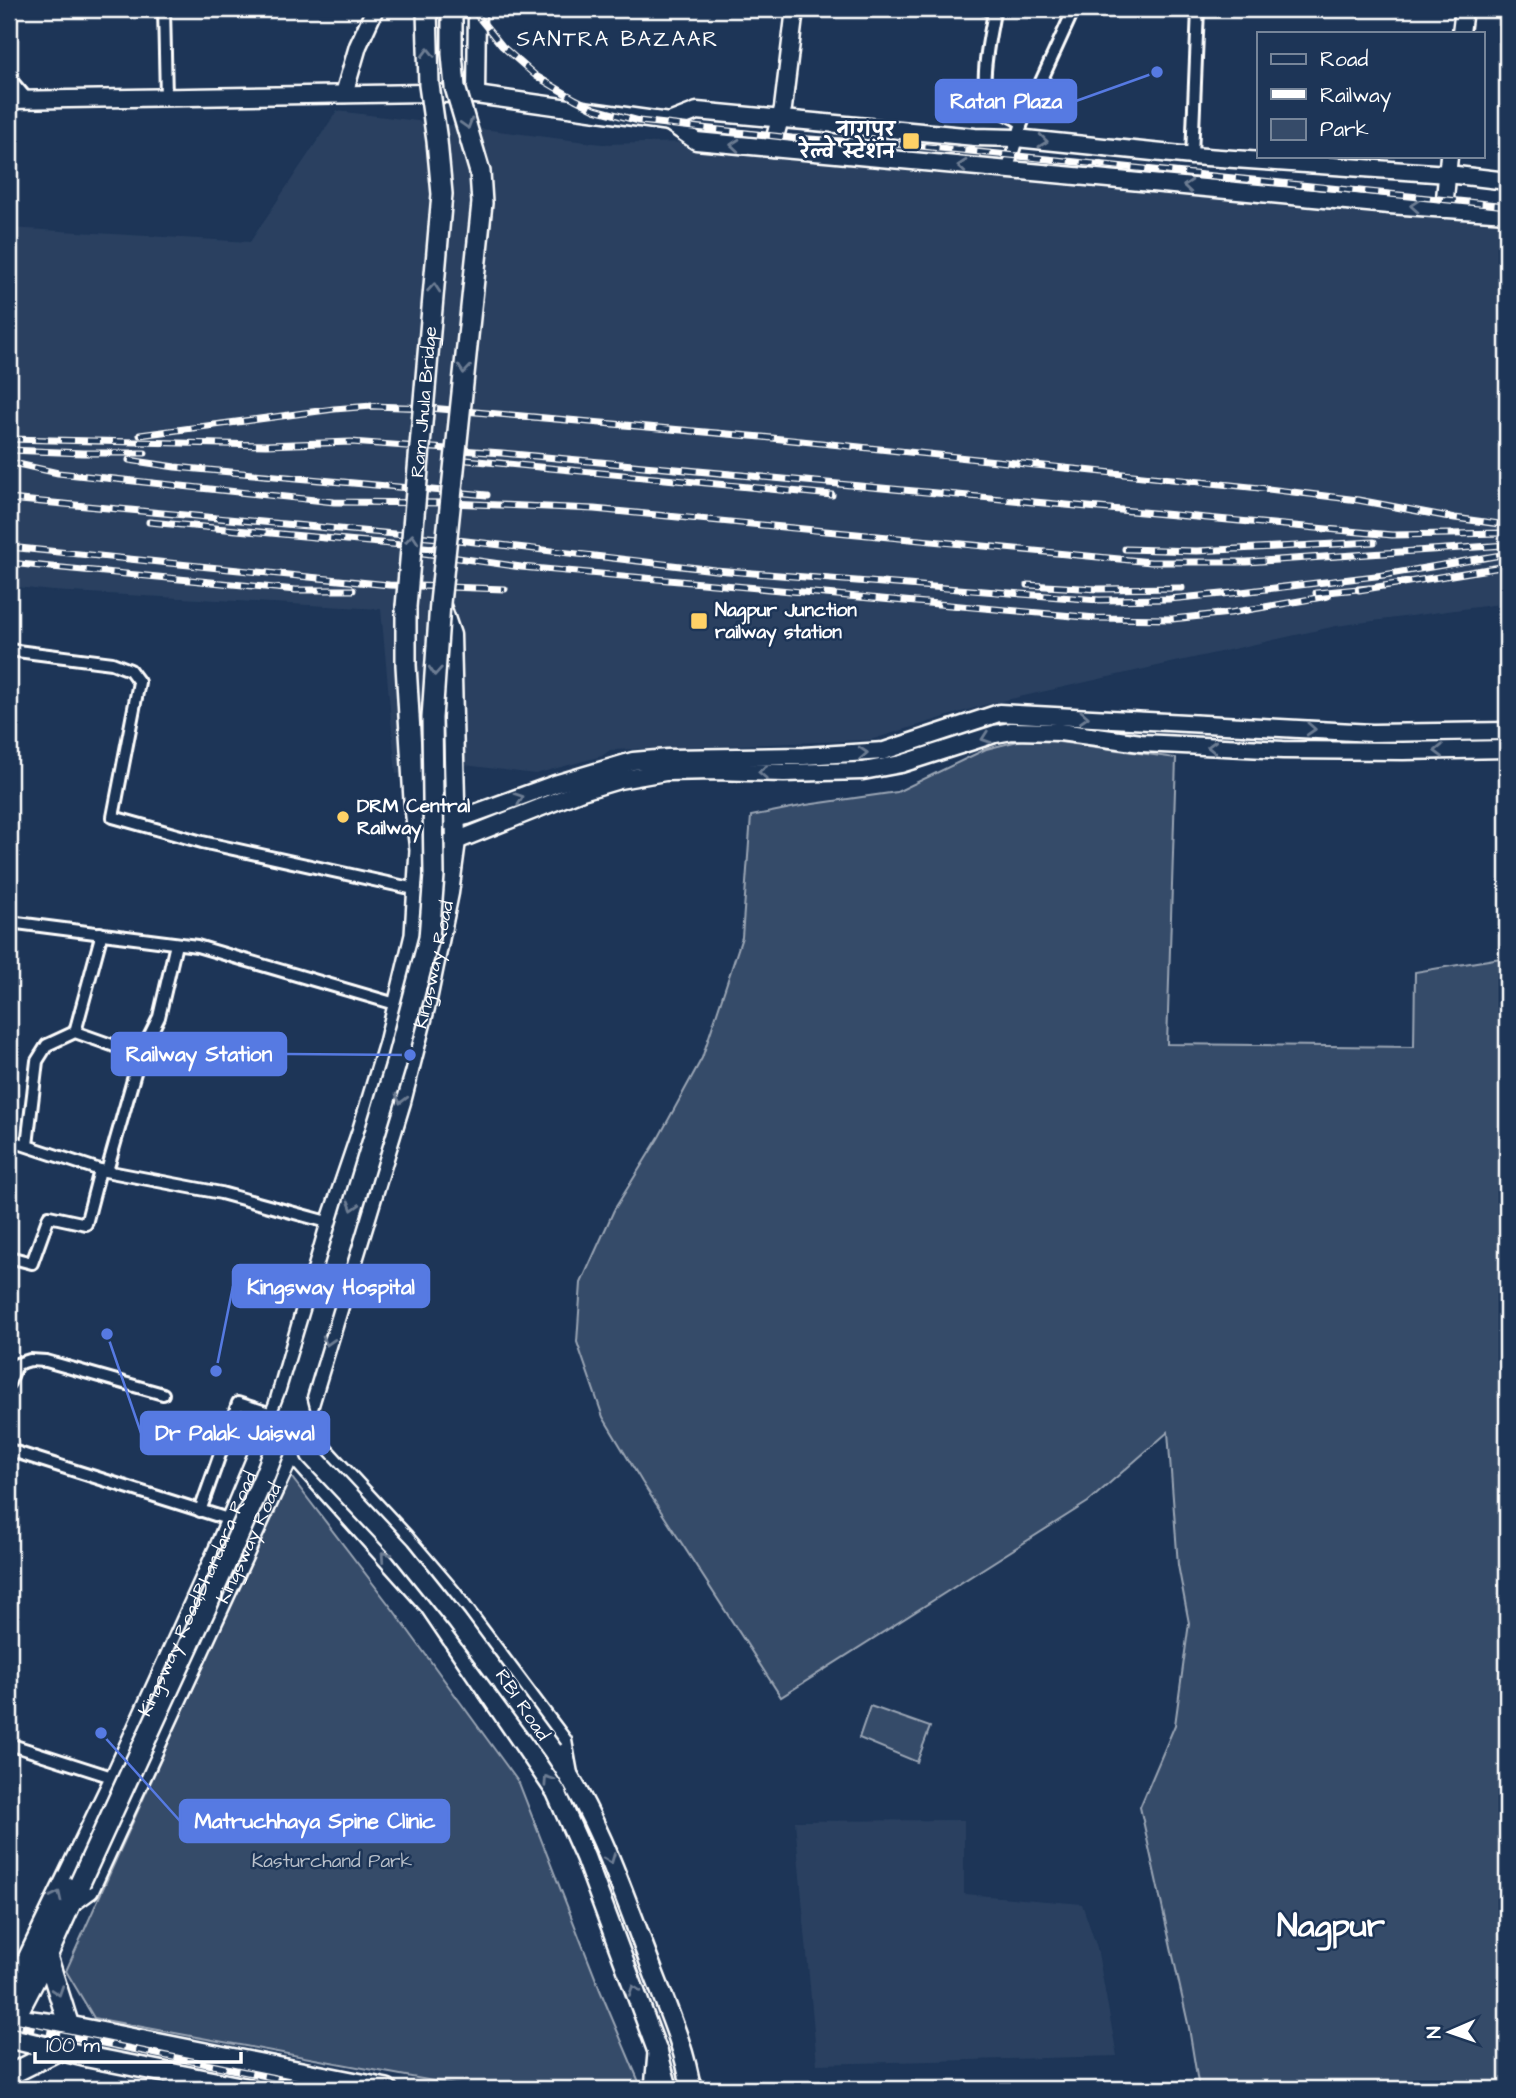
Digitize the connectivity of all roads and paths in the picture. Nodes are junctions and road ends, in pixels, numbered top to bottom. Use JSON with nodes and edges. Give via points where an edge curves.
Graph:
{"nodes":[{"id":1,"x":164,"y":9,"type":"edge"},
{"id":2,"x":375,"y":9,"type":"edge"},
{"id":3,"x":427,"y":9,"type":"edge"},
{"id":4,"x":452,"y":9,"type":"edge"},
{"id":5,"x":477,"y":9,"type":"edge"},
{"id":6,"x":795,"y":9,"type":"edge"},
{"id":7,"x":1074,"y":9,"type":"edge"},
{"id":8,"x":1198,"y":9,"type":"edge"},
{"id":9,"x":1464,"y":9,"type":"edge"},
{"id":10,"x":992,"y":10,"type":"edge"},
{"id":11,"x":1461,"y":32,"type":"edge"},
{"id":12,"x":9,"y":78,"type":"edge"},
{"id":13,"x":344,"y":94,"type":"junction"},
{"id":14,"x":476,"y":95,"type":"junction"},
{"id":15,"x":166,"y":97,"type":"junction"},
{"id":16,"x":27,"y":99,"type":"junction"},
{"id":17,"x":9,"y":100,"type":"edge"},
{"id":18,"x":779,"y":117,"type":"junction"},
{"id":19,"x":669,"y":122,"type":"junction"},
{"id":20,"x":1022,"y":123,"type":"junction"},
{"id":21,"x":1016,"y":138,"type":"junction"},
{"id":22,"x":772,"y":148,"type":"junction"},
{"id":23,"x":1192,"y":156,"type":"junction"},
{"id":24,"x":1449,"y":158,"type":"edge"},
{"id":25,"x":1007,"y":170,"type":"junction"},
{"id":26,"x":1448,"y":174,"type":"junction"},
{"id":27,"x":1507,"y":181,"type":"edge"},
{"id":28,"x":1444,"y":208,"type":"junction"},
{"id":29,"x":1507,"y":213,"type":"edge"},
{"id":30,"x":440,"y":603,"type":"junction"},
{"id":31,"x":9,"y":650,"type":"edge"},
{"id":32,"x":1507,"y":731,"type":"edge"},
{"id":33,"x":1507,"y":749,"type":"edge"},
{"id":34,"x":414,"y":800,"type":"joint"},
{"id":35,"x":461,"y":818,"type":"junction"},
{"id":36,"x":418,"y":828,"type":"junction"},
{"id":37,"x":474,"y":835,"type":"junction"},
{"id":38,"x":456,"y":841,"type":"junction"},
{"id":39,"x":420,"y":850,"type":"junction"},
{"id":40,"x":419,"y":890,"type":"junction"},
{"id":41,"x":9,"y":922,"type":"edge"},
{"id":42,"x":100,"y":933,"type":"junction"},
{"id":43,"x":176,"y":944,"type":"junction"},
{"id":44,"x":399,"y":1005,"type":"junction"},
{"id":45,"x":75,"y":1032,"type":"junction"},
{"id":46,"x":140,"y":1055,"type":"junction"},
{"id":47,"x":9,"y":1140,"type":"edge"},
{"id":48,"x":27,"y":1146,"type":"junction"},
{"id":49,"x":104,"y":1171,"type":"junction"},
{"id":50,"x":331,"y":1223,"type":"junction"},
{"id":51,"x":9,"y":1257,"type":"edge"},
{"id":52,"x":9,"y":1383,"type":"edge"},
{"id":53,"x":163,"y":1394,"type":"dead end"},
{"id":54,"x":280,"y":1411,"type":"junction"},
{"id":55,"x":302,"y":1428,"type":"junction"},
{"id":56,"x":9,"y":1450,"type":"edge"},
{"id":57,"x":291,"y":1451,"type":"junction"},
{"id":58,"x":200,"y":1511,"type":"junction"},
{"id":59,"x":231,"y":1520,"type":"junction"},
{"id":60,"x":9,"y":1744,"type":"edge"},
{"id":61,"x":570,"y":1775,"type":"junction"},
{"id":62,"x":115,"y":1778,"type":"junction"},
{"id":63,"x":71,"y":1903,"type":"junction"},
{"id":64,"x":47,"y":1956,"type":"junction"},
{"id":65,"x":27,"y":1957,"type":"junction"},
{"id":66,"x":9,"y":1972,"type":"edge"},
{"id":67,"x":9,"y":1998,"type":"edge"},
{"id":68,"x":10,"y":2026,"type":"edge"},
{"id":69,"x":69,"y":2026,"type":"junction"},
{"id":70,"x":59,"y":2050,"type":"junction"},
{"id":71,"x":658,"y":2053,"type":"junction"},
{"id":72,"x":9,"y":2075,"type":"edge"},
{"id":73,"x":343,"y":2085,"type":"edge"},
{"id":74,"x":692,"y":2087,"type":"edge"},
{"id":75,"x":250,"y":2089,"type":"edge"},
{"id":76,"x":387,"y":2089,"type":"edge"},
{"id":77,"x":655,"y":2089,"type":"edge"},
{"id":78,"x":668,"y":2089,"type":"edge"}],
"edges":[{"from":1,"to":15,"type":"street"},
{"from":2,"to":13,"type":"main road"},
{"from":34,"to":3,"type":"highway","name":"Ram Jhula Bridge","one_way":true,"bridge":true,"via":[[406,607],[442,194],[429,85]]},
{"from":4,"to":30,"type":"highway","name":"Ram Jhula Bridge","one_way":true,"bridge":true,"via":[[455,87],[480,172],[482,204]]},
{"from":5,"to":14,"type":"main road"},
{"from":6,"to":18,"type":"main road"},
{"from":7,"to":20,"type":"street"},
{"from":8,"to":23,"type":"street"},
{"from":9,"to":11,"type":"main road"},
{"from":10,"to":20,"type":"street","via":[[986,94],[990,103]]},
{"from":12,"to":16,"type":"street"},
{"from":13,"to":14,"type":"main road"},
{"from":13,"to":15,"type":"main road"},
{"from":14,"to":19,"type":"main road"},
{"from":15,"to":16,"type":"main road"},
{"from":16,"to":17,"type":"main road"},
{"from":18,"to":19,"type":"main road","via":[[697,111]]},
{"from":18,"to":21,"type":"main road"},
{"from":18,"to":22,"type":"main road"},
{"from":22,"to":19,"type":"main road","one_way":true,"via":[[696,141]]},
{"from":20,"to":21,"type":"street"},
{"from":21,"to":23,"type":"main road","one_way":true},
{"from":21,"to":25,"type":"street"},
{"from":25,"to":22,"type":"main road","one_way":true},
{"from":23,"to":26,"type":"main road"},
{"from":24,"to":26,"type":"main road"},
{"from":28,"to":25,"type":"main road","one_way":true},
{"from":26,"to":27,"type":"main road"},
{"from":26,"to":28,"type":"main road"},
{"from":28,"to":29,"type":"main road"},
{"from":30,"to":35,"type":"main road","name":"Kingsway Road","via":[[451,635],[454,780]]},
{"from":30,"to":54,"type":"highway","name":"Ram Jhula Bridge","one_way":true,"bridge":true,"via":[[432,718],[434,875],[429,938],[395,1067]]},
{"from":31,"to":40,"type":"street","via":[[112,663],[130,670],[139,682],[113,817],[202,842]]},
{"from":35,"to":32,"type":"main road","one_way":true,"via":[[633,761],[884,751],[999,713],[1372,733]]},
{"from":33,"to":37,"type":"main road","one_way":true,"via":[[1283,750],[1012,731],[863,771],[690,771],[619,780]]},
{"from":34,"to":36,"type":"highway","name":"Kingsway Road;Bhandara Road"},
{"from":35,"to":36,"type":"main road"},
{"from":35,"to":37,"type":"main road"},
{"from":35,"to":38,"type":"main road","name":"Kingsway Road"},
{"from":36,"to":39,"type":"highway","name":"Kingsway Road;Bhandara Road"},
{"from":37,"to":38,"type":"main road"},
{"from":38,"to":39,"type":"main road"},
{"from":38,"to":55,"type":"main road","name":"Kingsway Road","one_way":true,"via":[[427,1000],[401,1102]]},
{"from":39,"to":40,"type":"highway","name":"Kingsway Road;Bhandara Road"},
{"from":40,"to":44,"type":"highway","name":"Kingsway Road;Bhandara Road","via":[[415,935]]},
{"from":41,"to":42,"type":"street"},
{"from":42,"to":43,"type":"street"},
{"from":42,"to":45,"type":"street"},
{"from":43,"to":44,"type":"street","via":[[197,946]]},
{"from":43,"to":46,"type":"street","via":[[159,1017]]},
{"from":44,"to":50,"type":"highway","name":"Kingsway Road;Bhandara Road"},
{"from":45,"to":46,"type":"street"},
{"from":45,"to":48,"type":"street","via":[[47,1045],[37,1061]]},
{"from":46,"to":49,"type":"street"},
{"from":47,"to":48,"type":"street"},
{"from":48,"to":49,"type":"street"},
{"from":49,"to":50,"type":"street","via":[[221,1193]]},
{"from":49,"to":51,"type":"street","via":[[86,1224],[49,1216],[32,1264]]},
{"from":50,"to":54,"type":"highway","name":"Kingsway Road;Bhandara Road"},
{"from":52,"to":53,"type":"street","via":[[18,1364],[46,1361]]},
{"from":54,"to":55,"type":"main road"},
{"from":54,"to":57,"type":"main road","name":"RBI Road"},
{"from":54,"to":58,"type":"street","via":[[238,1402]]},
{"from":54,"to":59,"type":"highway","name":"Kingsway Road;Bhandara Road"},
{"from":54,"to":61,"type":"main road","bridge":true,"via":[[304,1435],[311,1455],[409,1561],[457,1621]]},
{"from":54,"to":63,"type":"highway","bridge":true,"via":[[264,1477]]},
{"from":55,"to":57,"type":"main road","name":"Kingsway Road"},
{"from":55,"to":61,"type":"main road","via":[[452,1593],[563,1741]]},
{"from":56,"to":58,"type":"street"},
{"from":57,"to":63,"type":"main road","name":"Kingsway Road","via":[[89,1890]]},
{"from":71,"to":57,"type":"main road","name":"RBI Road","one_way":true,"via":[[556,1792],[429,1605]]},
{"from":58,"to":59,"type":"street"},
{"from":59,"to":62,"type":"highway","name":"Kingsway Road;Bhandara Road"},
{"from":60,"to":62,"type":"street"},
{"from":61,"to":74,"type":"main road","one_way":true,"via":[[605,1845]]},
{"from":65,"to":62,"type":"highway","name":"Kingsway Road;Bhandara Road","one_way":true},
{"from":63,"to":64,"type":"highway","name":"Kingsway Road"},
{"from":64,"to":68,"type":"highway","name":"Kingsway Road"},
{"from":64,"to":69,"type":"highway","one_way":true},
{"from":65,"to":66,"type":"highway"},
{"from":65,"to":67,"type":"highway","name":"Kingsway Road;Bhandara Road"},
{"from":68,"to":69,"type":"highway"},
{"from":68,"to":70,"type":"highway"},
{"from":69,"to":73,"type":"highway"},
{"from":70,"to":72,"type":"highway"},
{"from":70,"to":75,"type":"highway"},
{"from":71,"to":77,"type":"highway"},
{"from":71,"to":78,"type":"main road","name":"RBI Road"},
{"from":73,"to":76,"type":"highway"}]}
